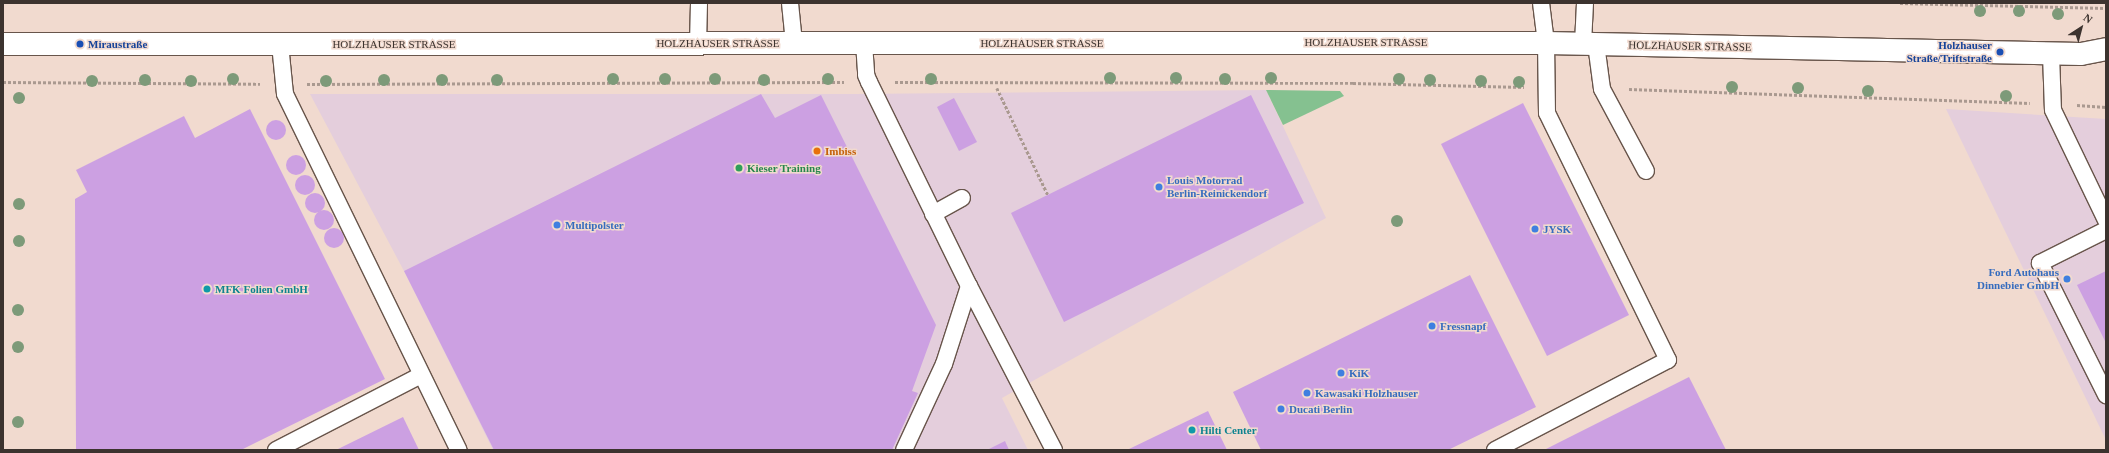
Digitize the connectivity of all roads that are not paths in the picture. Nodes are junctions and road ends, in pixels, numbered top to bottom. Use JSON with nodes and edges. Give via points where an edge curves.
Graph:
{"nodes":[{"id":1,"x":699,"y":3,"type":"edge"},
{"id":2,"x":790,"y":3,"type":"edge"},
{"id":3,"x":1541,"y":3,"type":"edge"},
{"id":4,"x":1584,"y":3,"type":"edge"},
{"id":5,"x":794,"y":43,"type":"junction"},
{"id":6,"x":864,"y":43,"type":"junction"},
{"id":7,"x":1546,"y":43,"type":"junction"},
{"id":8,"x":3,"y":44,"type":"edge"},
{"id":9,"x":280,"y":44,"type":"junction"},
{"id":10,"x":698,"y":44,"type":"junction"},
{"id":11,"x":1590,"y":44,"type":"junction"},
{"id":12,"x":2106,"y":49,"type":"edge"},
{"id":13,"x":2051,"y":54,"type":"junction"},
{"id":14,"x":2081,"y":54,"type":"junction"},
{"id":15,"x":2106,"y":64,"type":"edge"},
{"id":16,"x":1646,"y":171,"type":"dead end"},
{"id":17,"x":962,"y":198,"type":"dead end"},
{"id":18,"x":933,"y":214,"type":"junction"},
{"id":19,"x":2106,"y":220,"type":"edge"},
{"id":20,"x":2106,"y":230,"type":"edge"},
{"id":21,"x":969,"y":286,"type":"junction"},
{"id":22,"x":421,"y":375,"type":"junction"},
{"id":23,"x":2106,"y":395,"type":"edge"},
{"id":24,"x":276,"y":450,"type":"edge"},
{"id":25,"x":460,"y":450,"type":"edge"},
{"id":26,"x":904,"y":450,"type":"edge"},
{"id":27,"x":1054,"y":450,"type":"edge"},
{"id":28,"x":1495,"y":450,"type":"edge"}],
"edges":[{"from":1,"to":10,"type":"lane"},
{"from":2,"to":5,"type":"lane"},
{"from":3,"to":7,"type":"lane"},
{"from":4,"to":11,"type":"lane"},
{"from":5,"to":6,"type":"main road","name":"HOLZHAUSER STRASSE"},
{"from":5,"to":10,"type":"main road","name":"HOLZHAUSER STRASSE"},
{"from":6,"to":7,"type":"main road","name":"HOLZHAUSER STRASSE"},
{"from":6,"to":18,"type":"lane","via":[[866,75]]},
{"from":7,"to":11,"type":"main road","name":"HOLZHAUSER STRASSE"},
{"from":7,"to":28,"type":"lane","via":[[1547,114],[1668,360]]},
{"from":8,"to":9,"type":"main road","name":"HOLZHAUSER STRASSE"},
{"from":9,"to":10,"type":"main road","name":"HOLZHAUSER STRASSE"},
{"from":9,"to":22,"type":"lane","via":[[285,94]]},
{"from":11,"to":13,"type":"main road","name":"HOLZHAUSER STRASSE"},
{"from":11,"to":16,"type":"lane","via":[[1602,89]]},
{"from":12,"to":14,"type":"main road","name":"HOLZHAUSER STRASSE"},
{"from":13,"to":14,"type":"main road","name":"HOLZHAUSER STRASSE"},
{"from":13,"to":19,"type":"lane","via":[[2052,104]]},
{"from":14,"to":15,"type":"main road","name":"HOLZHAUSER STRASSE"},
{"from":17,"to":18,"type":"lane"},
{"from":18,"to":21,"type":"lane"},
{"from":20,"to":23,"type":"lane","via":[[2040,263]]},
{"from":21,"to":26,"type":"lane","via":[[944,364]]},
{"from":21,"to":27,"type":"lane"},
{"from":22,"to":24,"type":"lane"},
{"from":22,"to":25,"type":"lane"}]}
